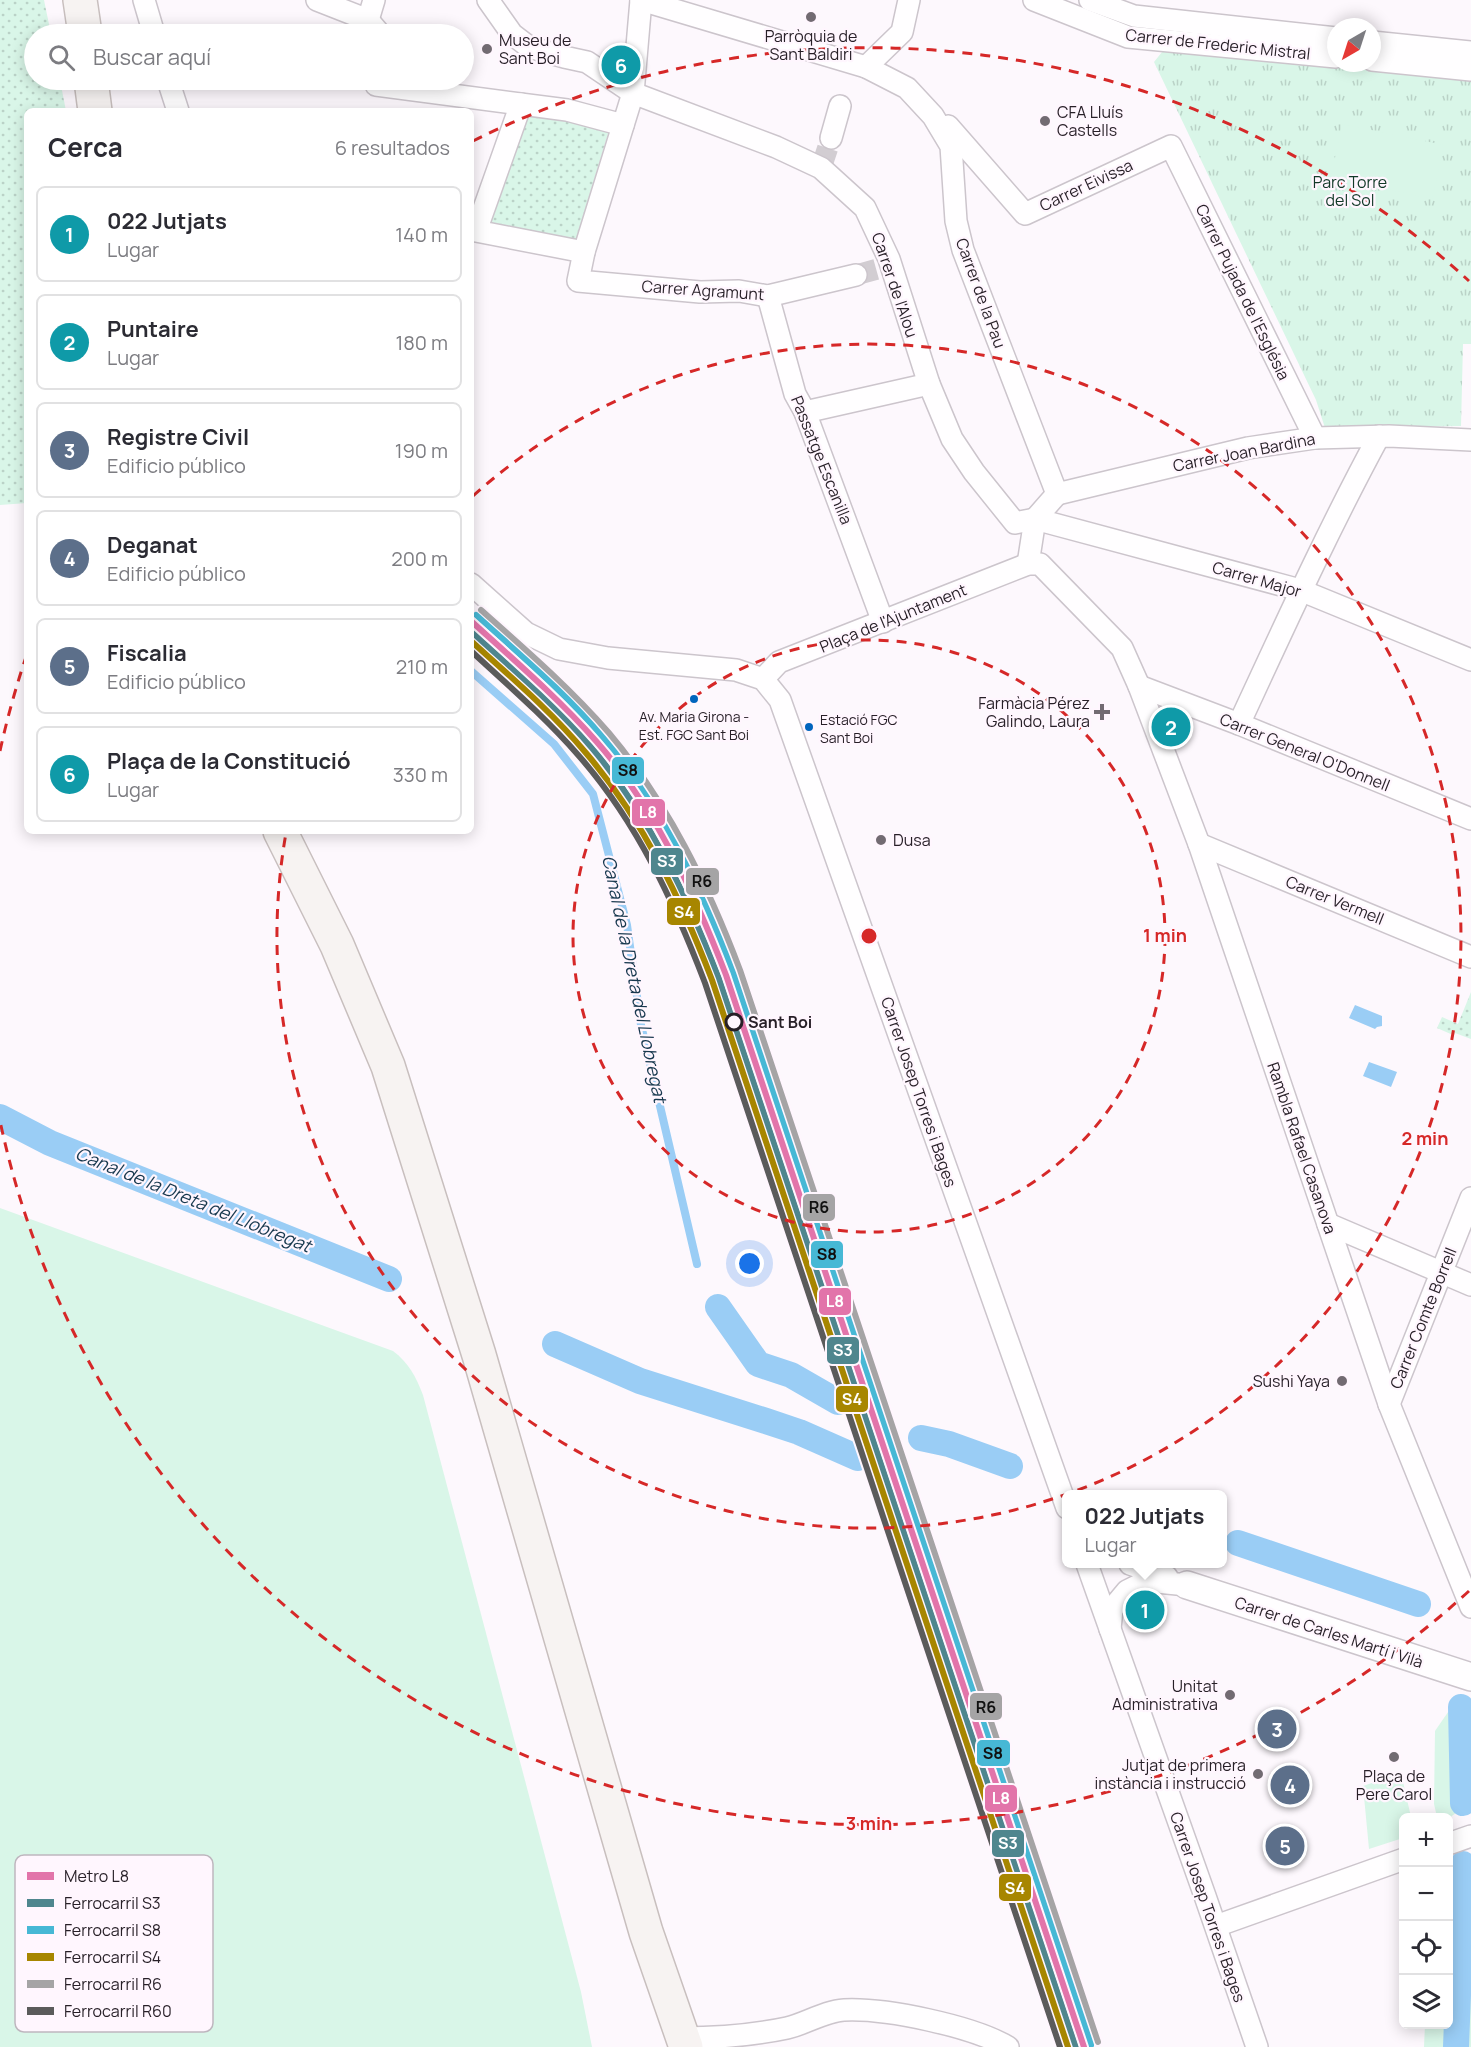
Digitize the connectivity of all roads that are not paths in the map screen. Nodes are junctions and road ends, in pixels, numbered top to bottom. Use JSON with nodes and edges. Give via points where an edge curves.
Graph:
{"nodes":[{"id":1,"x":80,"y":0,"type":"edge"},
{"id":2,"x":144,"y":0,"type":"edge"},
{"id":3,"x":317,"y":0,"type":"edge"},
{"id":4,"x":489,"y":0,"type":"edge"},
{"id":5,"x":641,"y":0,"type":"edge"},
{"id":6,"x":909,"y":0,"type":"edge"},
{"id":7,"x":1034,"y":0,"type":"edge"},
{"id":8,"x":1090,"y":0,"type":"edge"},
{"id":9,"x":374,"y":18,"type":"edge"},
{"id":10,"x":84,"y":24,"type":"edge"},
{"id":11,"x":151,"y":24,"type":"edge"},
{"id":12,"x":1327,"y":37,"type":"edge"},
{"id":13,"x":1381,"y":43,"type":"edge"},
{"id":14,"x":1471,"y":52,"type":"edge"},
{"id":15,"x":1327,"y":56,"type":"edge"},
{"id":16,"x":1381,"y":61,"type":"edge"},
{"id":17,"x":1471,"y":70,"type":"edge"},
{"id":18,"x":861,"y":71,"type":"junction"},
{"id":19,"x":92,"y":90,"type":"edge"},
{"id":20,"x":171,"y":90,"type":"edge"},
{"id":21,"x":414,"y":90,"type":"edge"},
{"id":22,"x":642,"y":97,"type":"junction"},
{"id":23,"x":521,"y":104,"type":"junction"},
{"id":24,"x":840,"y":106,"type":"dead end"},
{"id":25,"x":95,"y":108,"type":"edge"},
{"id":26,"x":177,"y":108,"type":"edge"},
{"id":27,"x":933,"y":116,"type":"junction"},
{"id":28,"x":622,"y":128,"type":"junction"},
{"id":29,"x":831,"y":138,"type":"tunnel mouth"},
{"id":30,"x":1171,"y":146,"type":"joint"},
{"id":31,"x":584,"y":252,"type":"junction"},
{"id":32,"x":856,"y":275,"type":"tunnel mouth"},
{"id":33,"x":768,"y":296,"type":"junction"},
{"id":34,"x":929,"y":384,"type":"junction"},
{"id":35,"x":805,"y":412,"type":"junction"},
{"id":36,"x":1379,"y":436,"type":"junction"},
{"id":37,"x":1315,"y":438,"type":"junction"},
{"id":38,"x":1471,"y":440,"type":"edge"},
{"id":39,"x":1057,"y":494,"type":"junction"},
{"id":40,"x":1035,"y":519,"type":"junction"},
{"id":41,"x":1028,"y":564,"type":"junction"},
{"id":42,"x":474,"y":587,"type":"edge"},
{"id":43,"x":1300,"y":591,"type":"junction"},
{"id":44,"x":883,"y":622,"type":"junction"},
{"id":45,"x":1471,"y":660,"type":"edge"},
{"id":46,"x":763,"y":679,"type":"junction"},
{"id":47,"x":1138,"y":686,"type":"junction"},
{"id":48,"x":1239,"y":724,"type":"junction"},
{"id":49,"x":1471,"y":819,"type":"edge"},
{"id":50,"x":282,"y":834,"type":"edge"},
{"id":51,"x":1198,"y":844,"type":"junction"},
{"id":52,"x":1471,"y":957,"type":"edge"},
{"id":53,"x":1471,"y":1198,"type":"edge"},
{"id":54,"x":1328,"y":1224,"type":"junction"},
{"id":55,"x":1440,"y":1271,"type":"junction"},
{"id":56,"x":1471,"y":1285,"type":"edge"},
{"id":57,"x":1389,"y":1404,"type":"junction"},
{"id":58,"x":1062,"y":1494,"type":"edge"},
{"id":59,"x":1089,"y":1568,"type":"edge"},
{"id":60,"x":1143,"y":1568,"type":"edge"},
{"id":61,"x":1187,"y":1585,"type":"junction"},
{"id":62,"x":1471,"y":1607,"type":"edge"},
{"id":63,"x":1110,"y":1629,"type":"junction"},
{"id":64,"x":1471,"y":1677,"type":"edge"},
{"id":65,"x":1471,"y":1836,"type":"edge"},
{"id":66,"x":1453,"y":1843,"type":"edge"},
{"id":67,"x":1399,"y":1861,"type":"edge"},
{"id":68,"x":1216,"y":1926,"type":"junction"},
{"id":69,"x":680,"y":2044,"type":"edge"},
{"id":70,"x":1008,"y":2047,"type":"edge"},
{"id":71,"x":1257,"y":2047,"type":"edge"}],
"edges":[{"from":1,"to":10,"type":"main road"},
{"from":2,"to":11,"type":"street"},
{"from":3,"to":9,"type":"street"},
{"from":4,"to":22,"type":"street","name":"Carrer de l'Alou","via":[[520,42],[541,52],[583,60]]},
{"from":5,"to":18,"type":"street","name":"Carrer de la Pau"},
{"from":5,"to":22,"type":"street"},
{"from":6,"to":18,"type":"street","via":[[902,32]]},
{"from":7,"to":15,"type":"street","name":"Carrer de Frederic Mistral","via":[[1128,37]]},
{"from":8,"to":12,"type":"street","name":"Carrer de Frederic Mistral","via":[[1134,16]]},
{"from":13,"to":14,"type":"street"},
{"from":16,"to":17,"type":"street"},
{"from":18,"to":27,"type":"street","name":"Carrer de la Pau","via":[[907,88]]},
{"from":19,"to":25,"type":"main road"},
{"from":20,"to":26,"type":"street"},
{"from":21,"to":23,"type":"street"},
{"from":22,"to":28,"type":"street"},
{"from":22,"to":34,"type":"street","name":"Carrer de l'Alou","via":[[821,168],[865,208],[889,259]]},
{"from":23,"to":28,"type":"street","via":[[567,110]]},
{"from":23,"to":31,"type":"street","via":[[476,231]]},
{"from":24,"to":29,"type":"street"},
{"from":27,"to":30,"type":"street","name":"Carrer Eivissa","via":[[943,121],[1025,214]]},
{"from":27,"to":39,"type":"street","name":"Carrer de la Pau","via":[[951,146],[956,222],[963,250]]},
{"from":28,"to":31,"type":"street"},
{"from":30,"to":37,"type":"street","name":"Carrer Pujada de l'Església"},
{"from":31,"to":33,"type":"street","name":"Carrer Agramunt","via":[[578,281]]},
{"from":32,"to":33,"type":"street","name":"Carrer Agramunt"},
{"from":33,"to":35,"type":"street","name":"Passatge Escanilla","via":[[795,394]]},
{"from":34,"to":35,"type":"street"},
{"from":34,"to":40,"type":"street","name":"Carrer de l'Alou","via":[[952,439],[974,472],[1015,523]]},
{"from":35,"to":44,"type":"street","name":"Passatge Escanilla"},
{"from":36,"to":37,"type":"street","name":"Carrer Joan Bardina"},
{"from":36,"to":38,"type":"street","name":"Carrer Joan Bardina"},
{"from":36,"to":43,"type":"street"},
{"from":37,"to":39,"type":"street","name":"Carrer Joan Bardina","via":[[1248,448]]},
{"from":39,"to":40,"type":"street"},
{"from":40,"to":41,"type":"street"},
{"from":40,"to":43,"type":"street","name":"Carrer Major"},
{"from":41,"to":44,"type":"street","name":"Plaça de l'Ajuntament"},
{"from":41,"to":47,"type":"street","via":[[1040,564],[1122,648]]},
{"from":42,"to":46,"type":"street","via":[[526,633],[559,650],[736,670]]},
{"from":43,"to":45,"type":"street","name":"Carrer Major"},
{"from":43,"to":48,"type":"street"},
{"from":44,"to":46,"type":"street","name":"Plaça de l'Ajuntament","via":[[779,662]]},
{"from":46,"to":58,"type":"street","name":"Carrer Josep Torres i Bages","via":[[780,700]]},
{"from":47,"to":48,"type":"street","name":"Carrer General O'Donnell"},
{"from":47,"to":51,"type":"street","name":"Rambla Rafael Casanova"},
{"from":48,"to":49,"type":"street","name":"Carrer General O'Donnell"},
{"from":50,"to":69,"type":"main road","via":[[337,945],[388,1066],[479,1355]]},
{"from":51,"to":52,"type":"street","name":"Carrer Vermell"},
{"from":51,"to":54,"type":"street","name":"Rambla Rafael Casanova"},
{"from":53,"to":55,"type":"street","name":"Carrer Comte Borrell"},
{"from":54,"to":55,"type":"street"},
{"from":54,"to":57,"type":"street","name":"Rambla Rafael Casanova"},
{"from":55,"to":56,"type":"street"},
{"from":55,"to":57,"type":"street","name":"Carrer Comte Borrell"},
{"from":57,"to":62,"type":"street","name":"Rambla Rafael Casanova"},
{"from":59,"to":63,"type":"street","name":"Carrer Josep Torres i Bages"},
{"from":60,"to":61,"type":"street","name":"Carrer de Carles Martí i Vilà"},
{"from":61,"to":63,"type":"street","name":"Carrer de Carles Martí i Vilà","via":[[1147,1581],[1127,1590],[1112,1609]]},
{"from":61,"to":64,"type":"street","name":"Carrer de Carles Martí i Vilà"},
{"from":63,"to":68,"type":"street","name":"Carrer Josep Torres i Bages"},
{"from":65,"to":66,"type":"street"},
{"from":67,"to":68,"type":"street"},
{"from":68,"to":71,"type":"street","name":"Carrer Josep Torres i Bages"},
{"from":69,"to":70,"type":"street","via":[[787,2028],[842,2010],[881,2012],[961,2027]]}]}
